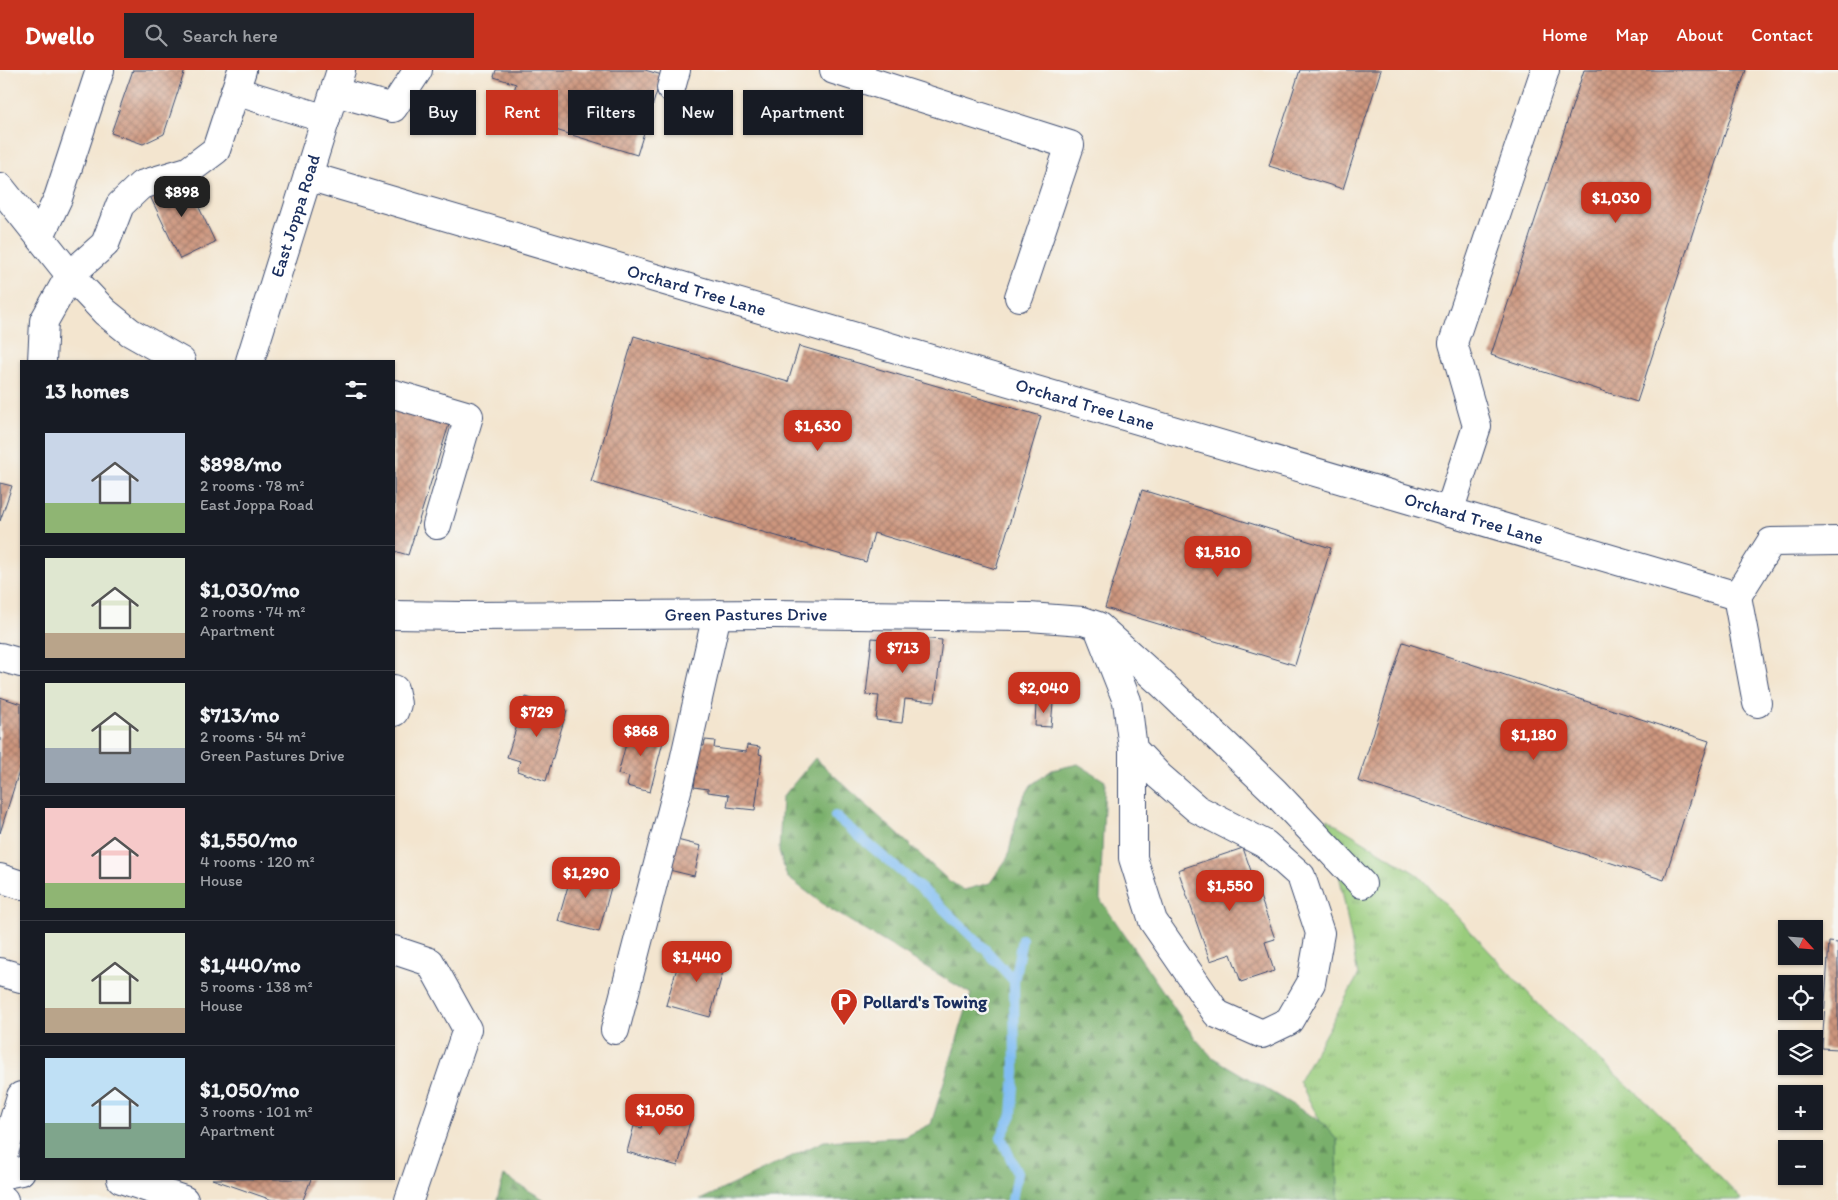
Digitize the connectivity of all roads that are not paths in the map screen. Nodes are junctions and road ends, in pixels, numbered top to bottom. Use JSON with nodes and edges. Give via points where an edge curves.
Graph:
{"nodes":[{"id":1,"x":100,"y":70,"type":"edge"},
{"id":2,"x":418,"y":70,"type":"edge"},
{"id":3,"x":834,"y":70,"type":"edge"},
{"id":4,"x":1545,"y":70,"type":"edge"},
{"id":5,"x":238,"y":81,"type":"edge"},
{"id":6,"x":338,"y":81,"type":"edge"},
{"id":7,"x":326,"y":119,"type":"junction"},
{"id":8,"x":308,"y":176,"type":"junction"},
{"id":9,"x":0,"y":188,"type":"edge"},
{"id":10,"x":40,"y":236,"type":"junction"},
{"id":11,"x":70,"y":276,"type":"junction"},
{"id":12,"x":1019,"y":297,"type":"dead end"},
{"id":13,"x":165,"y":357,"type":"edge"},
{"id":14,"x":42,"y":360,"type":"edge"},
{"id":15,"x":250,"y":360,"type":"edge"},
{"id":16,"x":395,"y":394,"type":"edge"},
{"id":17,"x":1449,"y":512,"type":"junction"},
{"id":18,"x":437,"y":525,"type":"dead end"},
{"id":19,"x":1838,"y":541,"type":"edge"},
{"id":20,"x":1737,"y":596,"type":"junction"},
{"id":21,"x":717,"y":614,"type":"junction"},
{"id":22,"x":395,"y":615,"type":"edge"},
{"id":23,"x":1098,"y":626,"type":"junction"},
{"id":24,"x":0,"y":657,"type":"edge"},
{"id":25,"x":20,"y":663,"type":"edge"},
{"id":26,"x":395,"y":694,"type":"edge"},
{"id":27,"x":1756,"y":702,"type":"dead end"},
{"id":28,"x":395,"y":709,"type":"edge"},
{"id":29,"x":1133,"y":749,"type":"junction"},
{"id":30,"x":0,"y":878,"type":"edge"},
{"id":31,"x":1362,"y":884,"type":"dead end"},
{"id":32,"x":20,"y":885,"type":"edge"},
{"id":33,"x":395,"y":950,"type":"edge"},
{"id":34,"x":0,"y":972,"type":"edge"},
{"id":35,"x":20,"y":978,"type":"edge"},
{"id":36,"x":615,"y":1030,"type":"dead end"},
{"id":37,"x":20,"y":1098,"type":"edge"},
{"id":38,"x":4,"y":1137,"type":"edge"},
{"id":39,"x":0,"y":1166,"type":"edge"},
{"id":40,"x":20,"y":1171,"type":"edge"},
{"id":41,"x":0,"y":1174,"type":"edge"},
{"id":42,"x":124,"y":1180,"type":"edge"},
{"id":43,"x":0,"y":1198,"type":"edge"},
{"id":44,"x":4,"y":1200,"type":"edge"},
{"id":45,"x":184,"y":1200,"type":"edge"},
{"id":46,"x":409,"y":1200,"type":"edge"}],
"edges":[{"from":1,"to":10,"type":"street","via":[[58,198]]},
{"from":2,"to":6,"type":"street","via":[[393,108]]},
{"from":3,"to":12,"type":"street","via":[[1070,145]]},
{"from":4,"to":17,"type":"street","via":[[1453,343],[1477,426]]},
{"from":5,"to":7,"type":"street"},
{"from":5,"to":11,"type":"street","via":[[216,150],[188,171],[141,185],[120,205],[105,244]]},
{"from":6,"to":7,"type":"street","name":"East Joppa Road"},
{"from":7,"to":8,"type":"street","name":"East Joppa Road"},
{"from":8,"to":15,"type":"street","name":"East Joppa Road"},
{"from":8,"to":17,"type":"street","name":"Orchard Tree Lane"},
{"from":9,"to":10,"type":"street"},
{"from":10,"to":11,"type":"street"},
{"from":11,"to":13,"type":"street","via":[[105,312]]},
{"from":11,"to":14,"type":"street","via":[[44,320]]},
{"from":16,"to":18,"type":"street","via":[[469,416]]},
{"from":17,"to":20,"type":"street","name":"Orchard Tree Lane"},
{"from":19,"to":20,"type":"street","via":[[1771,542]]},
{"from":20,"to":27,"type":"street"},
{"from":21,"to":22,"type":"street","name":"Green Pastures Drive"},
{"from":21,"to":23,"type":"street","name":"Green Pastures Drive","via":[[1029,617],[1084,621]]},
{"from":21,"to":36,"type":"street","via":[[679,783]]},
{"from":23,"to":29,"type":"street","via":[[1127,701]]},
{"from":23,"to":31,"type":"street","via":[[1274,791]]},
{"from":24,"to":25,"type":"street"},
{"from":26,"to":28,"type":"street"},
{"from":29,"to":29,"type":"street","via":[[1197,809],[1265,844],[1301,876],[1320,933],[1311,983],[1289,1021],[1262,1034],[1217,1014],[1153,921],[1132,858]]},
{"from":30,"to":32,"type":"street"},
{"from":33,"to":46,"type":"street","via":[[430,962],[467,1029]]},
{"from":34,"to":35,"type":"street"},
{"from":37,"to":38,"type":"street"},
{"from":38,"to":39,"type":"street"},
{"from":40,"to":41,"type":"street"},
{"from":42,"to":45,"type":"street"},
{"from":43,"to":44,"type":"street"}]}
